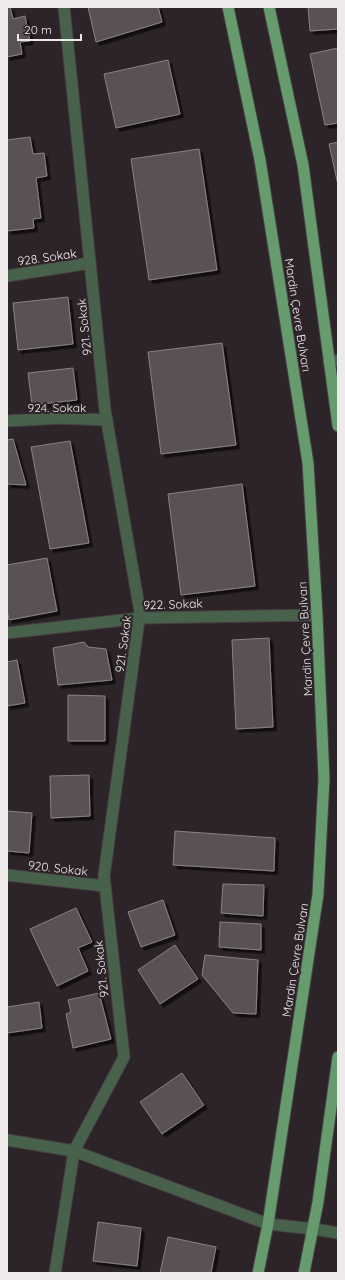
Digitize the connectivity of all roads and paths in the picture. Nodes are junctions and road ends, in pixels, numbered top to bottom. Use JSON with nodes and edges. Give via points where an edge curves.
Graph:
{"nodes":[{"id":1,"x":64,"y":7,"type":"edge"},
{"id":2,"x":228,"y":7,"type":"edge"},
{"id":3,"x":269,"y":7,"type":"edge"},
{"id":4,"x":90,"y":263,"type":"junction"},
{"id":5,"x":7,"y":276,"type":"edge"},
{"id":6,"x":334,"y":361,"type":"edge"},
{"id":7,"x":107,"y":420,"type":"junction"},
{"id":8,"x":7,"y":421,"type":"edge"},
{"id":9,"x":338,"y":426,"type":"edge"},
{"id":10,"x":317,"y":615,"type":"junction"},
{"id":11,"x":140,"y":618,"type":"junction"},
{"id":12,"x":7,"y":633,"type":"edge"},
{"id":13,"x":7,"y":875,"type":"edge"},
{"id":14,"x":105,"y":886,"type":"junction"},
{"id":15,"x":338,"y":1057,"type":"edge"},
{"id":16,"x":7,"y":1140,"type":"edge"},
{"id":17,"x":74,"y":1151,"type":"junction"},
{"id":18,"x":268,"y":1224,"type":"junction"},
{"id":19,"x":314,"y":1229,"type":"junction"},
{"id":20,"x":338,"y":1233,"type":"edge"},
{"id":21,"x":55,"y":1273,"type":"edge"},
{"id":22,"x":258,"y":1273,"type":"edge"},
{"id":23,"x":304,"y":1273,"type":"edge"}],
"edges":[{"from":1,"to":4,"type":"street","name":"921. Sokak"},
{"from":2,"to":10,"type":"main road","name":"Mardin Çevre Bulvarı","via":[[260,160],[308,463]]},
{"from":3,"to":6,"type":"main road","name":"Mardin Çevre Bulvarı","via":[[303,165]]},
{"from":4,"to":5,"type":"street","name":"928. Sokak"},
{"from":4,"to":7,"type":"street","name":"921. Sokak"},
{"from":6,"to":9,"type":"main road","name":"Mardin Çevre Bulvarı"},
{"from":7,"to":8,"type":"street","name":"924. Sokak","via":[[61,418]]},
{"from":7,"to":11,"type":"street","name":"921. Sokak"},
{"from":10,"to":11,"type":"street","name":"922. Sokak"},
{"from":10,"to":18,"type":"main road","name":"Mardin Çevre Bulvarı","via":[[324,779],[318,894]]},
{"from":11,"to":12,"type":"street","name":"922. Sokak"},
{"from":11,"to":14,"type":"street","name":"921. Sokak","via":[[104,876]]},
{"from":13,"to":14,"type":"street","name":"920. Sokak"},
{"from":14,"to":17,"type":"street","name":"921. Sokak","via":[[124,1057]]},
{"from":15,"to":19,"type":"main road"},
{"from":16,"to":17,"type":"street"},
{"from":17,"to":18,"type":"street"},
{"from":17,"to":21,"type":"street","name":"921. Sokak"},
{"from":18,"to":19,"type":"street"},
{"from":18,"to":22,"type":"main road","name":"Mardin Çevre Bulvarı"},
{"from":19,"to":20,"type":"street"},
{"from":19,"to":23,"type":"main road"}]}
